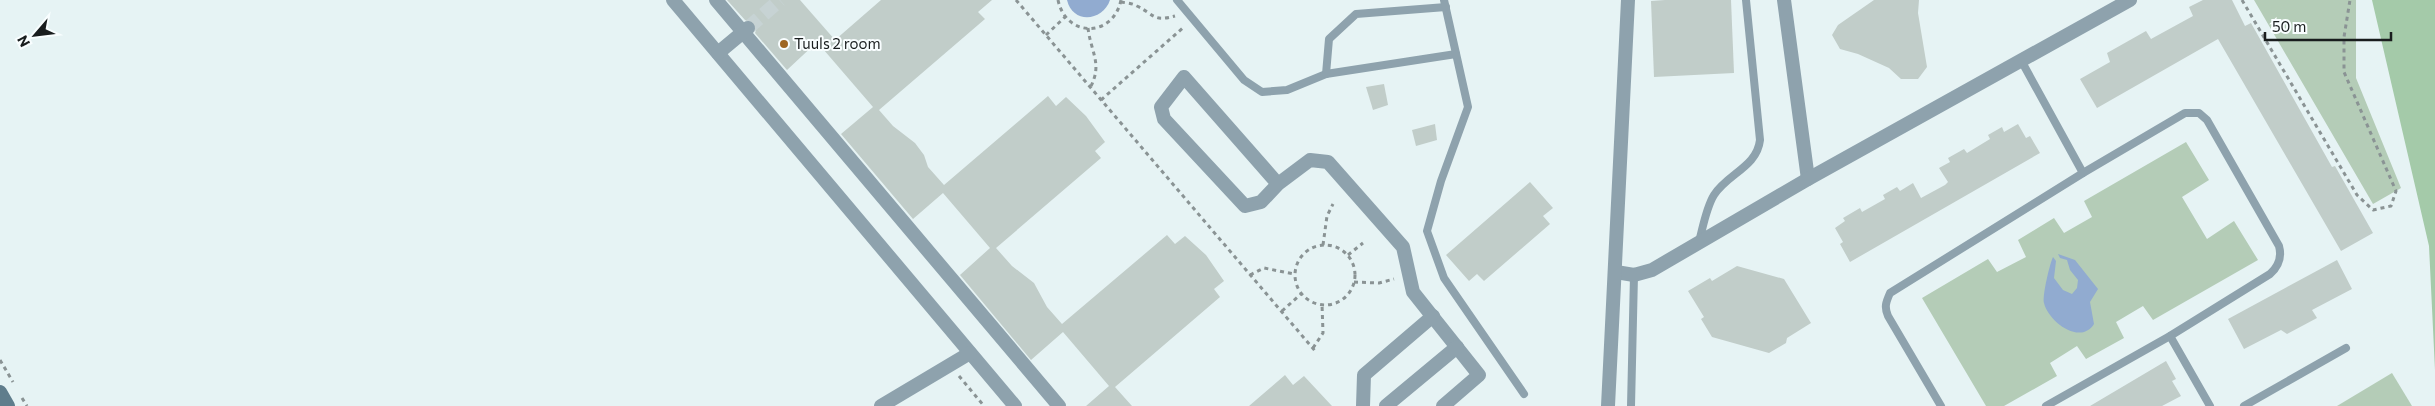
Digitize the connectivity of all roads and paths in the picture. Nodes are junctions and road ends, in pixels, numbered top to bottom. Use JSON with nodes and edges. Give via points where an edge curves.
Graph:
{"nodes":[{"id":1,"x":673,"y":0,"type":"edge"},
{"id":2,"x":716,"y":0,"type":"edge"},
{"id":3,"x":1016,"y":0,"type":"edge"},
{"id":4,"x":1058,"y":0,"type":"edge"},
{"id":5,"x":1177,"y":0,"type":"edge"},
{"id":6,"x":1628,"y":0,"type":"edge"},
{"id":7,"x":1746,"y":0,"type":"edge"},
{"id":8,"x":1784,"y":0,"type":"edge"},
{"id":9,"x":2130,"y":0,"type":"edge"},
{"id":10,"x":2242,"y":0,"type":"edge"},
{"id":11,"x":2350,"y":0,"type":"edge"},
{"id":12,"x":1121,"y":1,"type":"edge"},
{"id":13,"x":1445,"y":3,"type":"edge"},
{"id":14,"x":1172,"y":7,"type":"dead end"},
{"id":15,"x":1178,"y":15,"type":"junction"},
{"id":16,"x":1065,"y":17,"type":"junction"},
{"id":17,"x":1088,"y":28,"type":"junction"},
{"id":18,"x":746,"y":30,"type":"junction"},
{"id":19,"x":1046,"y":35,"type":"junction"},
{"id":20,"x":718,"y":53,"type":"junction"},
{"id":21,"x":1456,"y":54,"type":"junction"},
{"id":22,"x":2022,"y":62,"type":"junction"},
{"id":23,"x":1326,"y":74,"type":"junction"},
{"id":24,"x":1090,"y":88,"type":"junction"},
{"id":25,"x":1100,"y":100,"type":"junction"},
{"id":26,"x":2083,"y":173,"type":"junction"},
{"id":27,"x":1808,"y":179,"type":"junction"},
{"id":28,"x":1278,"y":184,"type":"junction"},
{"id":29,"x":1333,"y":204,"type":"dead end"},
{"id":30,"x":1363,"y":243,"type":"dead end"},
{"id":31,"x":1698,"y":244,"type":"junction"},
{"id":32,"x":1322,"y":245,"type":"junction"},
{"id":33,"x":1348,"y":255,"type":"junction"},
{"id":34,"x":1616,"y":272,"type":"junction"},
{"id":35,"x":1294,"y":274,"type":"junction"},
{"id":36,"x":1250,"y":275,"type":"junction"},
{"id":37,"x":1634,"y":275,"type":"junction"},
{"id":38,"x":1394,"y":278,"type":"dead end"},
{"id":39,"x":1354,"y":282,"type":"junction"},
{"id":40,"x":1301,"y":294,"type":"junction"},
{"id":41,"x":1322,"y":304,"type":"junction"},
{"id":42,"x":1282,"y":311,"type":"junction"},
{"id":43,"x":1433,"y":316,"type":"junction"},
{"id":44,"x":2170,"y":336,"type":"junction"},
{"id":45,"x":1457,"y":347,"type":"junction"},
{"id":46,"x":1313,"y":348,"type":"junction"},
{"id":47,"x":2346,"y":348,"type":"dead end"},
{"id":48,"x":1316,"y":352,"type":"dead end"},
{"id":49,"x":970,"y":353,"type":"junction"},
{"id":50,"x":950,"y":366,"type":"junction"},
{"id":51,"x":0,"y":392,"type":"edge"},
{"id":52,"x":1524,"y":394,"type":"dead end"},
{"id":53,"x":8,"y":406,"type":"edge"},
{"id":54,"x":881,"y":406,"type":"edge"},
{"id":55,"x":984,"y":406,"type":"edge"},
{"id":56,"x":1015,"y":406,"type":"edge"},
{"id":57,"x":1059,"y":406,"type":"edge"},
{"id":58,"x":1363,"y":406,"type":"edge"},
{"id":59,"x":1386,"y":406,"type":"edge"},
{"id":60,"x":1443,"y":406,"type":"edge"},
{"id":61,"x":1608,"y":406,"type":"edge"},
{"id":62,"x":1631,"y":406,"type":"edge"},
{"id":63,"x":1941,"y":406,"type":"edge"},
{"id":64,"x":2046,"y":406,"type":"edge"},
{"id":65,"x":2210,"y":406,"type":"edge"},
{"id":66,"x":2244,"y":406,"type":"edge"}],
"edges":[{"from":1,"to":20,"type":"street"},
{"from":2,"to":18,"type":"street"},
{"from":3,"to":19,"type":"path"},
{"from":4,"to":16,"type":"path"},
{"from":5,"to":23,"type":"lane","via":[[1244,80],[1262,92],[1287,90]]},
{"from":6,"to":34,"type":"street"},
{"from":7,"to":31,"type":"lane","via":[[1759,148],[1748,164],[1715,193]]},
{"from":8,"to":27,"type":"street"},
{"from":9,"to":22,"type":"street"},
{"from":10,"to":11,"type":"path","via":[[2357,195],[2373,210],[2391,206],[2396,191],[2344,72],[2344,37]]},
{"from":12,"to":15,"type":"path","via":[[1136,5],[1150,16],[1161,19]]},
{"from":12,"to":17,"type":"path","via":[[1109,21]]},
{"from":13,"to":21,"type":"lane"},
{"from":13,"to":23,"type":"lane","via":[[1356,14],[1329,39]]},
{"from":14,"to":15,"type":"path"},
{"from":15,"to":25,"type":"path","via":[[1186,24]]},
{"from":16,"to":17,"type":"path","via":[[1073,24]]},
{"from":16,"to":19,"type":"path"},
{"from":17,"to":24,"type":"path","via":[[1090,46],[1097,61],[1097,75]]},
{"from":18,"to":20,"type":"street"},
{"from":18,"to":57,"type":"street"},
{"from":19,"to":24,"type":"path"},
{"from":20,"to":49,"type":"street"},
{"from":21,"to":23,"type":"lane"},
{"from":21,"to":52,"type":"lane","via":[[1468,107],[1427,231],[1444,278]]},
{"from":22,"to":26,"type":"lane"},
{"from":22,"to":27,"type":"street"},
{"from":24,"to":25,"type":"path"},
{"from":25,"to":36,"type":"path"},
{"from":26,"to":44,"type":"lane","via":[[2184,113],[2199,113],[2207,120],[2278,246],[2280,261],[2270,274]]},
{"from":26,"to":63,"type":"lane","via":[[1890,293],[1885,309],[1888,316]]},
{"from":27,"to":31,"type":"street"},
{"from":28,"to":28,"type":"street","via":[[1234,134],[1184,77],[1161,107],[1164,119],[1245,206],[1261,202]]},
{"from":28,"to":43,"type":"street","via":[[1310,160],[1328,162],[1403,247],[1413,292]]},
{"from":29,"to":32,"type":"path","via":[[1327,216]]},
{"from":30,"to":33,"type":"path"},
{"from":31,"to":37,"type":"street","via":[[1652,270]]},
{"from":32,"to":33,"type":"path","via":[[1340,248]]},
{"from":32,"to":35,"type":"path","via":[[1310,248],[1302,255]]},
{"from":33,"to":39,"type":"path","via":[[1353,263]]},
{"from":34,"to":37,"type":"street"},
{"from":34,"to":61,"type":"street"},
{"from":35,"to":36,"type":"path","via":[[1264,268]]},
{"from":35,"to":40,"type":"path"},
{"from":36,"to":42,"type":"path"},
{"from":37,"to":62,"type":"lane"},
{"from":38,"to":39,"type":"path","via":[[1379,283]]},
{"from":39,"to":41,"type":"path","via":[[1344,298],[1336,303]]},
{"from":40,"to":41,"type":"path"},
{"from":40,"to":42,"type":"path"},
{"from":41,"to":46,"type":"path","via":[[1323,333]]},
{"from":42,"to":46,"type":"path"},
{"from":43,"to":45,"type":"street"},
{"from":43,"to":58,"type":"street","via":[[1364,375]]},
{"from":44,"to":64,"type":"lane"},
{"from":44,"to":65,"type":"lane"},
{"from":45,"to":59,"type":"street"},
{"from":45,"to":60,"type":"street","via":[[1479,375]]},
{"from":46,"to":48,"type":"path"},
{"from":47,"to":66,"type":"lane"},
{"from":49,"to":50,"type":"street"},
{"from":49,"to":56,"type":"street"},
{"from":50,"to":54,"type":"street"},
{"from":50,"to":55,"type":"path"},
{"from":51,"to":53,"type":"main road"}]}
